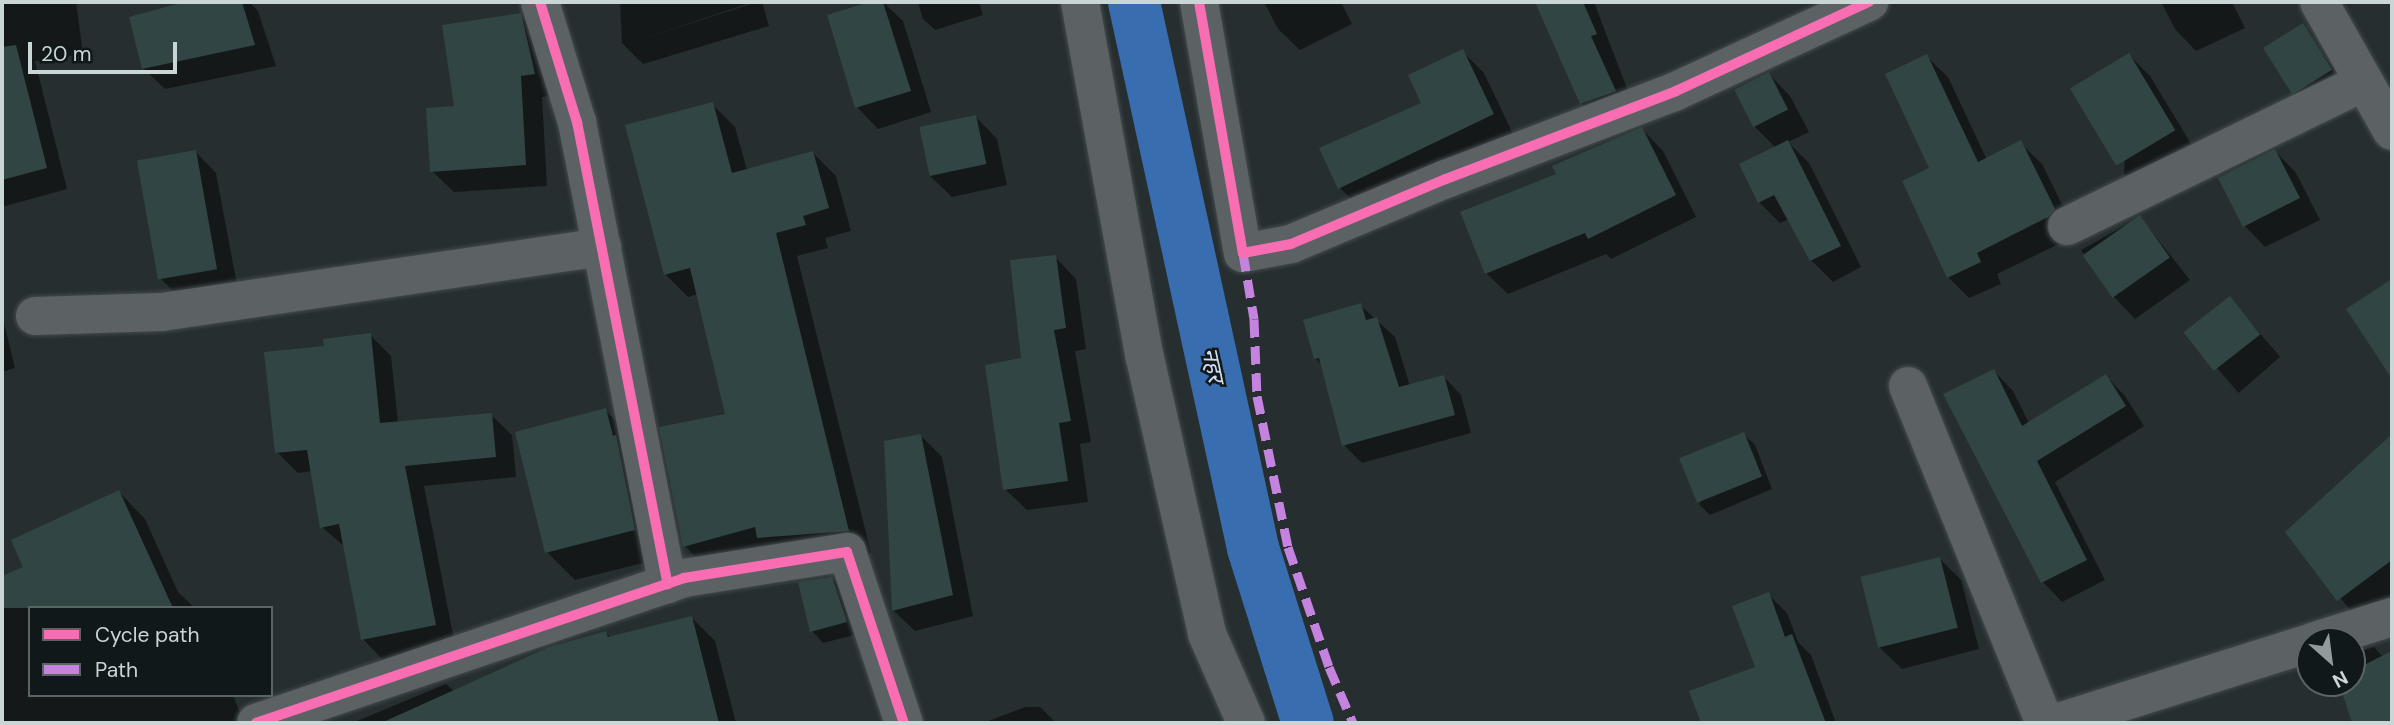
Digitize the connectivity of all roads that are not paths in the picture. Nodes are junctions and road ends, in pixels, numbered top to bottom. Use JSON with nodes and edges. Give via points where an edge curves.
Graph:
{"nodes":[{"id":1,"x":540,"y":2,"type":"edge"},
{"id":2,"x":1080,"y":2,"type":"edge"},
{"id":3,"x":1199,"y":2,"type":"edge"},
{"id":4,"x":1869,"y":2,"type":"edge"},
{"id":5,"x":2319,"y":2,"type":"edge"},
{"id":6,"x":2364,"y":82,"type":"junction"},
{"id":7,"x":2392,"y":131,"type":"edge"},
{"id":8,"x":2067,"y":226,"type":"dead end"},
{"id":9,"x":602,"y":247,"type":"junction"},
{"id":10,"x":35,"y":316,"type":"dead end"},
{"id":11,"x":1908,"y":386,"type":"dead end"},
{"id":12,"x":668,"y":584,"type":"junction"},
{"id":13,"x":2392,"y":617,"type":"edge"},
{"id":14,"x":2360,"y":627,"type":"edge"},
{"id":15,"x":2296,"y":647,"type":"edge"},
{"id":16,"x":256,"y":723,"type":"edge"},
{"id":17,"x":904,"y":723,"type":"edge"},
{"id":18,"x":1246,"y":723,"type":"edge"},
{"id":19,"x":2045,"y":723,"type":"edge"},
{"id":20,"x":2056,"y":723,"type":"edge"}],
"edges":[{"from":1,"to":9,"type":"street","via":[[578,122]]},
{"from":2,"to":18,"type":"street","via":[[1144,358],[1206,634]]},
{"from":3,"to":4,"type":"street","via":[[1243,253],[1291,244],[1446,178],[1676,92]]},
{"from":5,"to":6,"type":"street"},
{"from":6,"to":7,"type":"street"},
{"from":6,"to":8,"type":"street"},
{"from":9,"to":10,"type":"street","via":[[162,312]]},
{"from":9,"to":12,"type":"street"},
{"from":11,"to":19,"type":"street"},
{"from":12,"to":16,"type":"street"},
{"from":12,"to":17,"type":"street","via":[[847,552]]},
{"from":13,"to":14,"type":"street"},
{"from":15,"to":20,"type":"street"}]}
